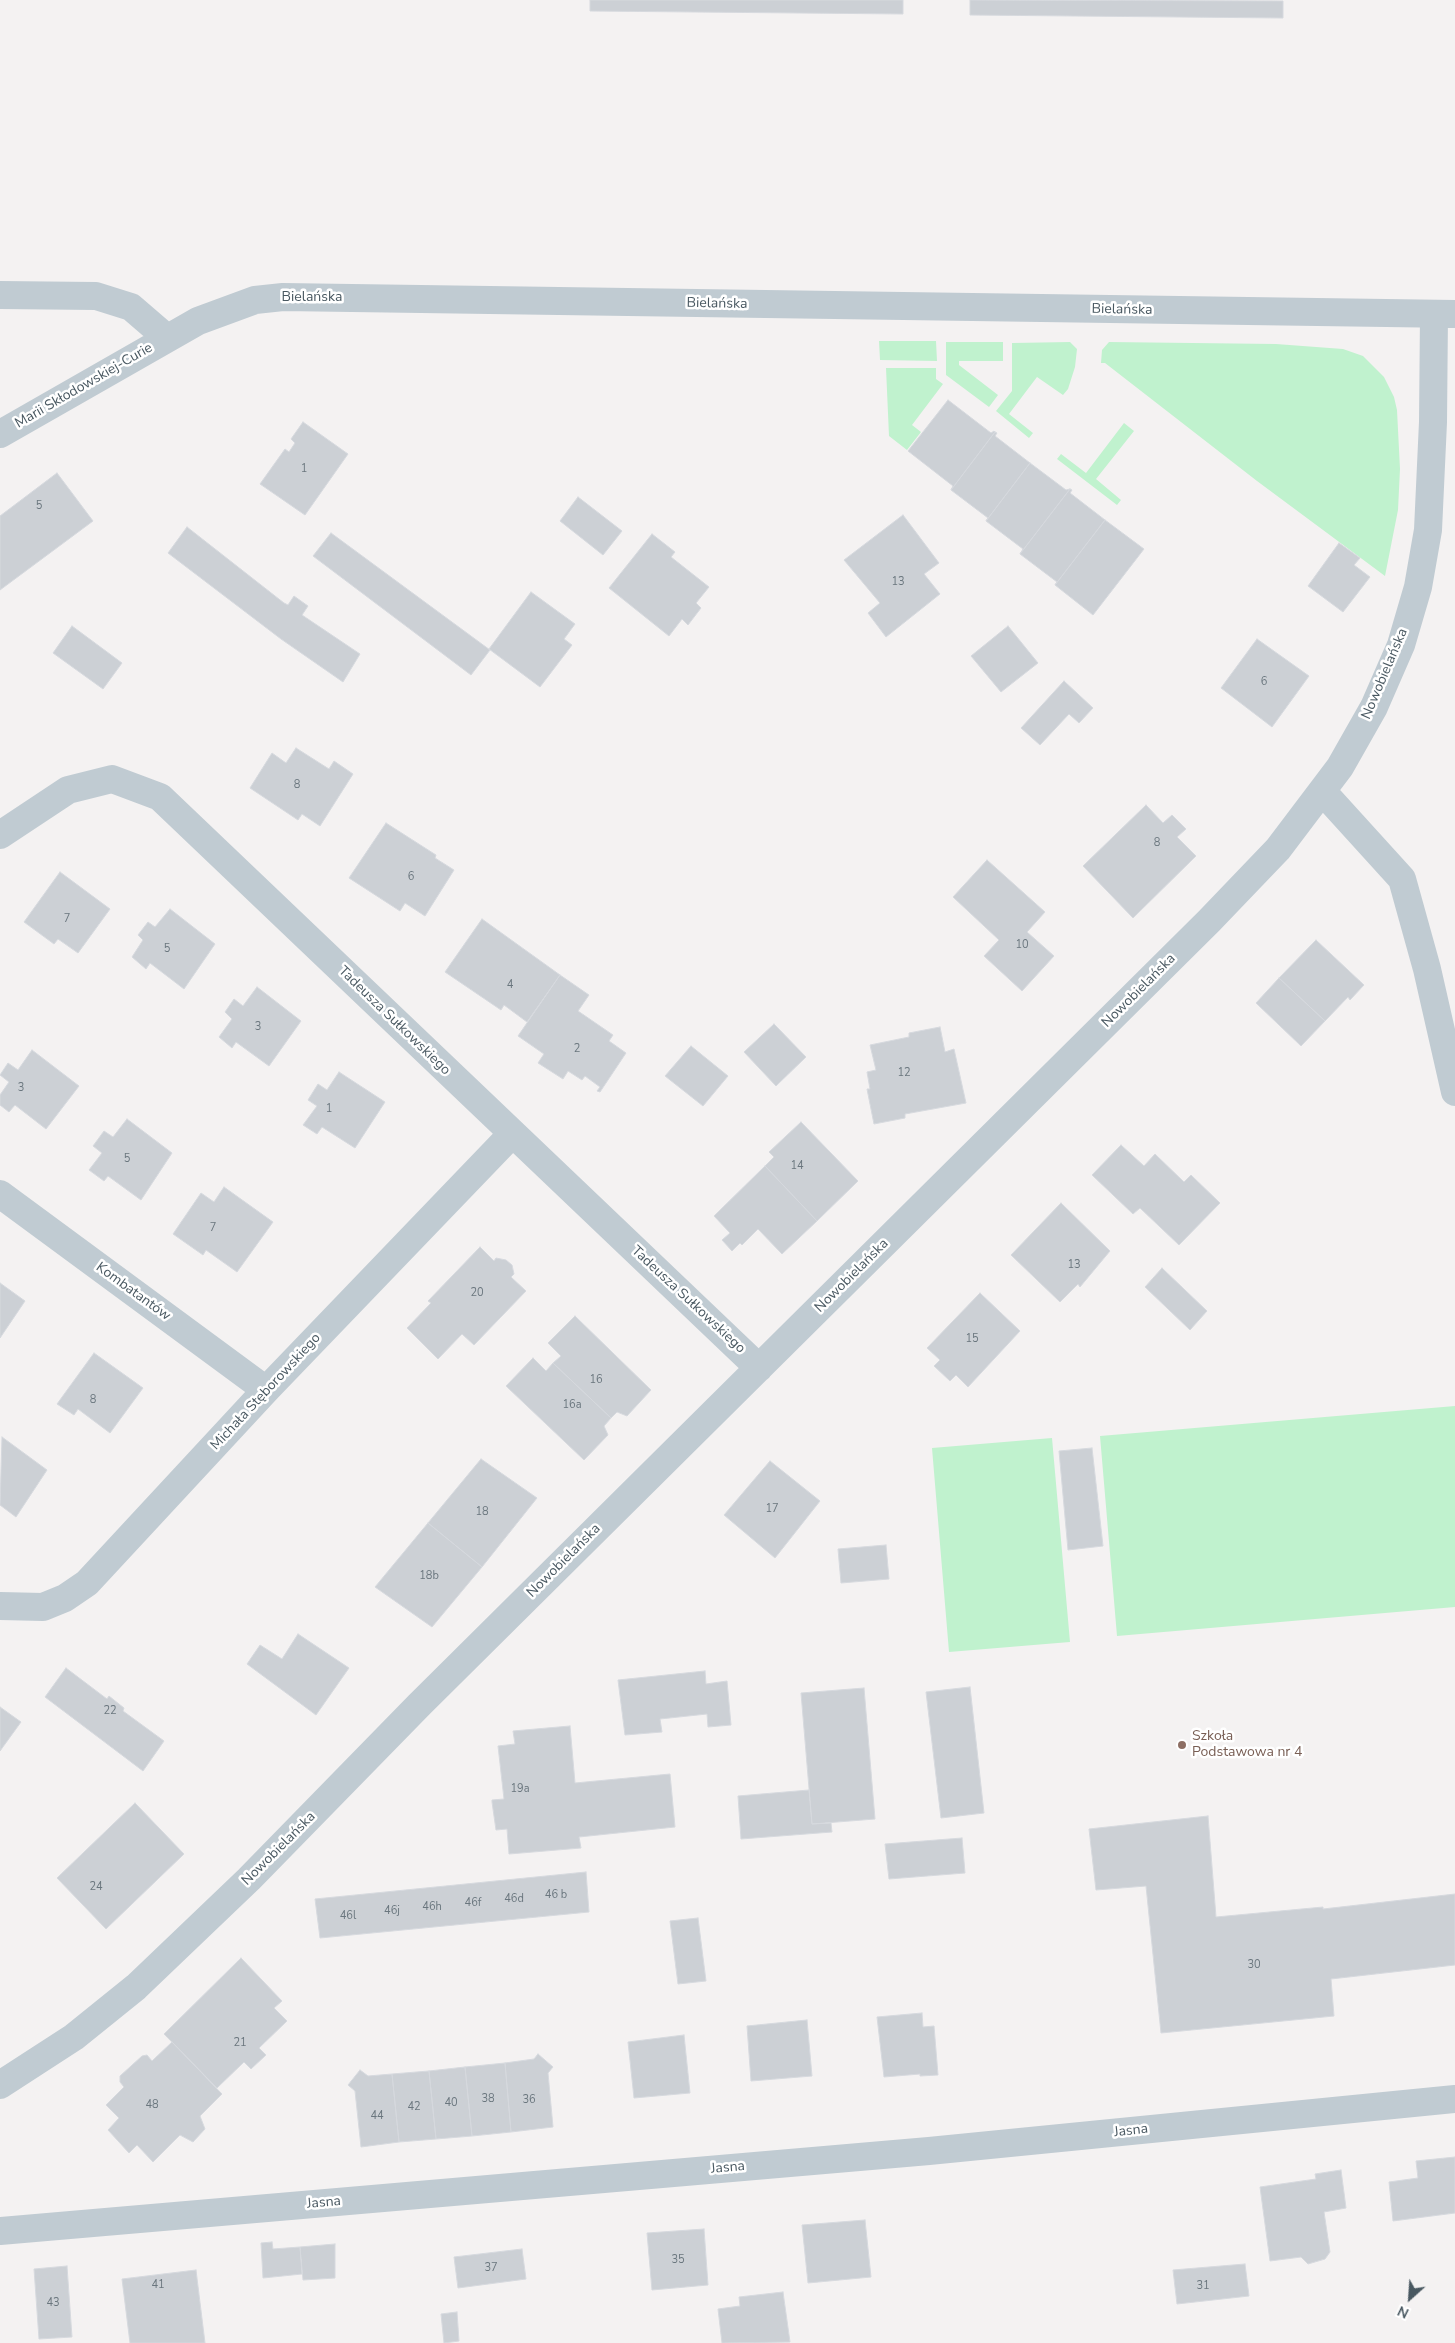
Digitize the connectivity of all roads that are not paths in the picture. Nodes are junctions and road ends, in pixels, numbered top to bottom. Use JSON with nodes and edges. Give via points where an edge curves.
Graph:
{"nodes":[{"id":1,"x":0,"y":295,"type":"edge"},
{"id":2,"x":1444,"y":314,"type":"edge"},
{"id":3,"x":167,"y":338,"type":"junction"},
{"id":4,"x":0,"y":434,"type":"edge"},
{"id":5,"x":1323,"y":792,"type":"junction"},
{"id":6,"x":0,"y":834,"type":"edge"},
{"id":7,"x":1455,"y":1092,"type":"edge"},
{"id":8,"x":512,"y":1134,"type":"junction"},
{"id":9,"x":0,"y":1194,"type":"edge"},
{"id":10,"x":759,"y":1368,"type":"junction"},
{"id":11,"x":266,"y":1390,"type":"junction"},
{"id":12,"x":0,"y":1606,"type":"edge"},
{"id":13,"x":0,"y":2085,"type":"edge"},
{"id":14,"x":1455,"y":2099,"type":"edge"},
{"id":15,"x":0,"y":2231,"type":"edge"}],
"edges":[{"from":1,"to":3,"type":"street","via":[[96,296],[131,307]]},
{"from":2,"to":3,"type":"street","name":"Bielańska","via":[[283,297],[255,300],[229,309]]},
{"from":2,"to":5,"type":"street","name":"Nowobielańska","via":[[1433,413],[1428,530],[1418,587],[1401,645],[1374,706]]},
{"from":3,"to":4,"type":"street","name":"Marii Skłodowskiej-Curie"},
{"from":5,"to":7,"type":"street","via":[[1402,879],[1427,969]]},
{"from":5,"to":10,"type":"street","name":"Nowobielańska","via":[[1278,849],[1209,921]]},
{"from":6,"to":8,"type":"street","name":"Tadeusza Sułkowskiego","via":[[68,790],[112,779],[160,797]]},
{"from":8,"to":10,"type":"street","name":"Tadeusza Sułkowskiego"},
{"from":8,"to":11,"type":"street","name":"Michała Stęborowskiego"},
{"from":9,"to":11,"type":"street","name":"Kombatantów"},
{"from":10,"to":13,"type":"street","name":"Nowobielańska","via":[[249,1879],[136,1987],[74,2037]]},
{"from":11,"to":12,"type":"street","name":"Michała Stęborowskiego","via":[[87,1583],[43,1608]]},
{"from":14,"to":15,"type":"street","name":"Jasna","via":[[929,2151]]}]}
